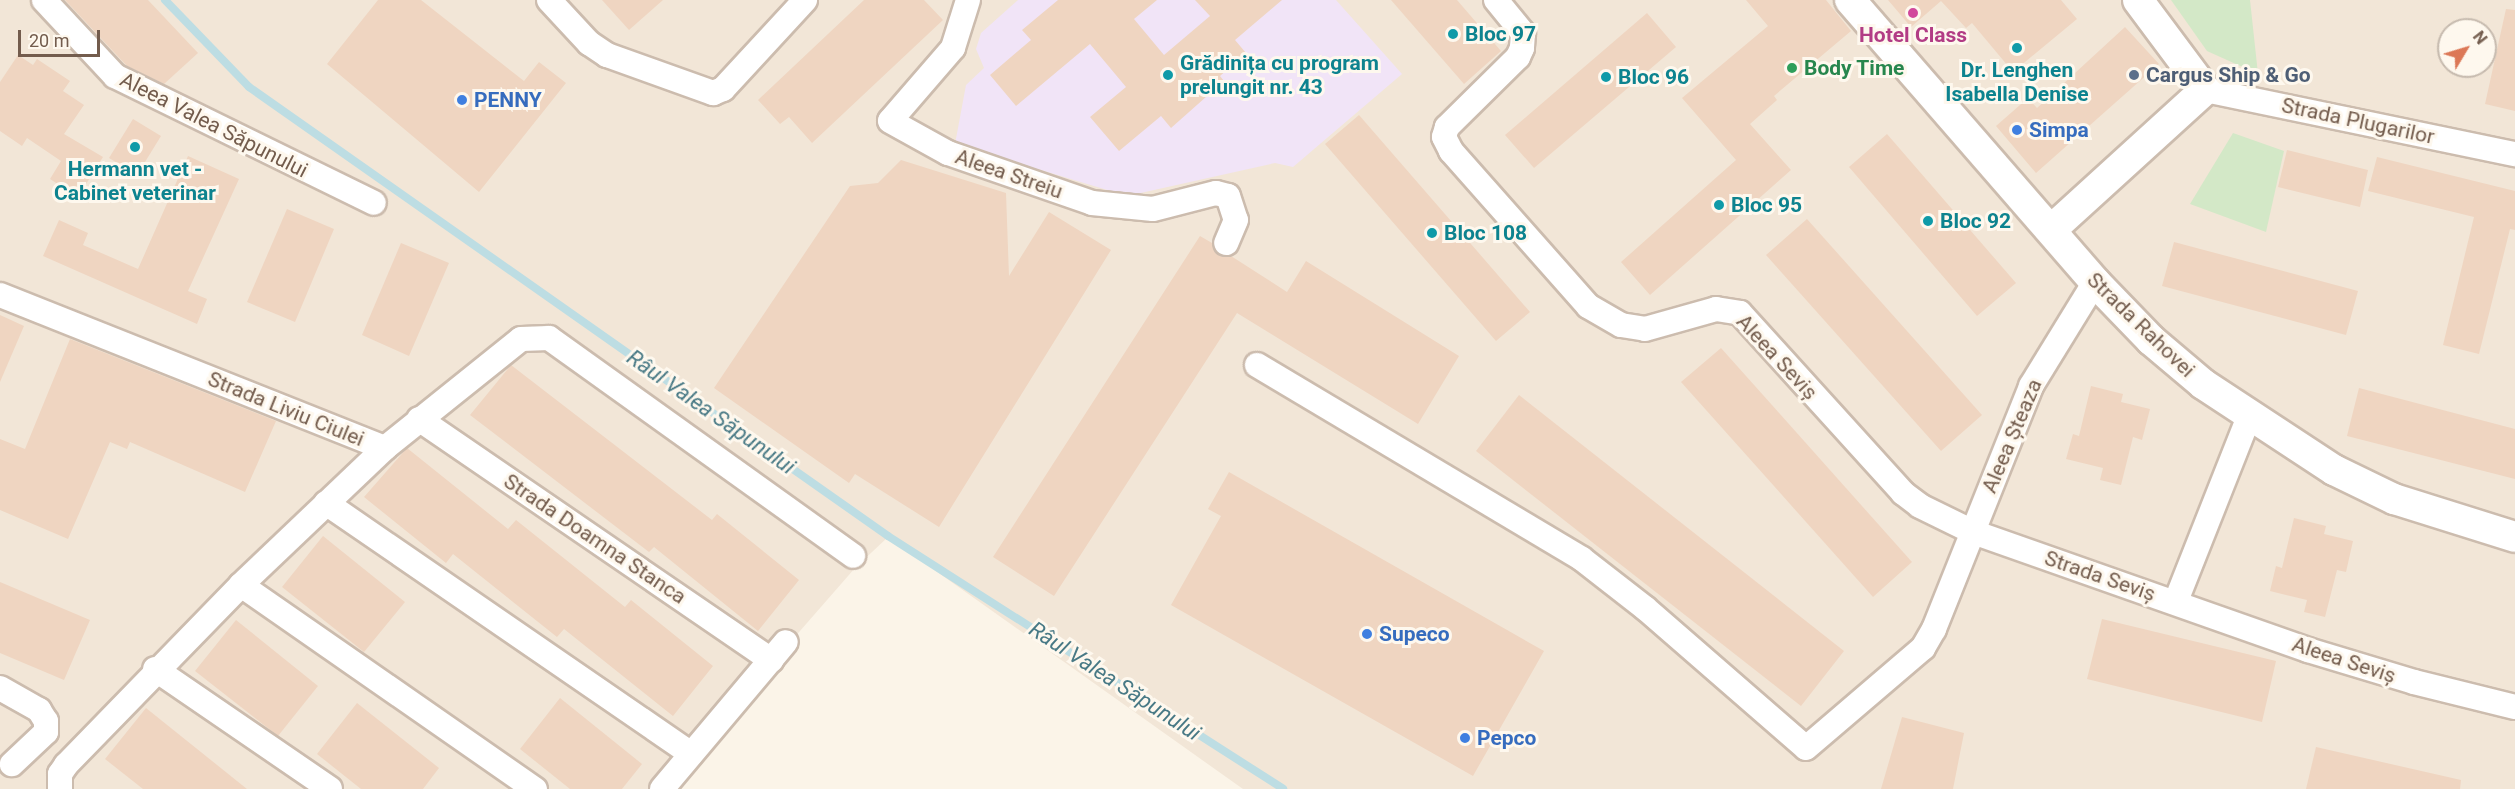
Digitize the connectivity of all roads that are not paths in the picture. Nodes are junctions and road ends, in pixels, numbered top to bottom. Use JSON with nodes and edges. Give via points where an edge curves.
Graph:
{"nodes":[{"id":1,"x":44,"y":0,"type":"edge"},
{"id":2,"x":549,"y":0,"type":"edge"},
{"id":3,"x":805,"y":0,"type":"edge"},
{"id":4,"x":968,"y":0,"type":"edge"},
{"id":5,"x":1496,"y":0,"type":"edge"},
{"id":6,"x":1850,"y":0,"type":"edge"},
{"id":7,"x":2138,"y":0,"type":"edge"},
{"id":8,"x":2205,"y":90,"type":"junction"},
{"id":9,"x":2515,"y":154,"type":"edge"},
{"id":10,"x":374,"y":203,"type":"dead end"},
{"id":11,"x":2051,"y":230,"type":"junction"},
{"id":12,"x":1226,"y":243,"type":"dead end"},
{"id":13,"x":2095,"y":282,"type":"junction"},
{"id":14,"x":0,"y":294,"type":"edge"},
{"id":15,"x":1257,"y":365,"type":"dead end"},
{"id":16,"x":2249,"y":417,"type":"junction"},
{"id":17,"x":419,"y":419,"type":"junction"},
{"id":18,"x":385,"y":448,"type":"junction"},
{"id":19,"x":326,"y":503,"type":"junction"},
{"id":20,"x":1973,"y":532,"type":"junction"},
{"id":21,"x":2515,"y":537,"type":"edge"},
{"id":22,"x":853,"y":556,"type":"dead end"},
{"id":23,"x":241,"y":585,"type":"junction"},
{"id":24,"x":2176,"y":602,"type":"junction"},
{"id":25,"x":155,"y":669,"type":"junction"},
{"id":26,"x":0,"y":688,"type":"edge"},
{"id":27,"x":2515,"y":707,"type":"edge"},
{"id":28,"x":691,"y":754,"type":"junction"},
{"id":29,"x":12,"y":763,"type":"edge"},
{"id":30,"x":60,"y":789,"type":"edge"},
{"id":31,"x":330,"y":789,"type":"edge"},
{"id":32,"x":535,"y":789,"type":"edge"},
{"id":33,"x":662,"y":789,"type":"edge"}],
"edges":[{"from":1,"to":10,"type":"street","name":"Aleea Valea Săpunului","via":[[115,76]]},
{"from":2,"to":3,"type":"street","via":[[589,43],[607,55],[713,93],[723,89]]},
{"from":4,"to":12,"type":"street","name":"Aleea Streiu","via":[[953,48],[890,121],[948,153],[1092,203],[1153,209],[1216,193],[1228,196],[1236,220]]},
{"from":5,"to":20,"type":"street","name":"Aleea Seviș","via":[[1523,33],[1522,48],[1518,57],[1447,127],[1444,137],[1451,151],[1570,288],[1606,318],[1631,328],[1645,329],[1716,309],[1740,313],[1903,493],[1920,506]]},
{"from":6,"to":11,"type":"street","name":"Strada Rahovei"},
{"from":7,"to":8,"type":"street"},
{"from":8,"to":9,"type":"street","name":"Strada Plugarilor"},
{"from":8,"to":11,"type":"street"},
{"from":11,"to":13,"type":"street","name":"Strada Rahovei"},
{"from":13,"to":16,"type":"street","name":"Strada Rahovei","via":[[2176,362]]},
{"from":13,"to":20,"type":"street","name":"Aleea Șteaza","via":[[2031,386]]},
{"from":14,"to":18,"type":"street","name":"Strada Liviu Ciulei"},
{"from":15,"to":20,"type":"street","via":[[1582,559],[1645,608],[1806,748],[1923,648]]},
{"from":16,"to":21,"type":"street","name":"Strada Rahovei","via":[[2334,470],[2394,499]]},
{"from":16,"to":24,"type":"street","name":"Strada Seviș"},
{"from":17,"to":18,"type":"street","name":"Strada Liviu Ciulei"},
{"from":17,"to":22,"type":"street","name":"Strada Liviu Ciulei","via":[[510,345],[535,337],[549,338]]},
{"from":17,"to":28,"type":"street","name":"Strada Doamna Stanca","via":[[778,651]]},
{"from":18,"to":19,"type":"street"},
{"from":19,"to":23,"type":"street"},
{"from":19,"to":28,"type":"street"},
{"from":20,"to":24,"type":"street","name":"Strada Seviș"},
{"from":23,"to":25,"type":"street"},
{"from":23,"to":32,"type":"street"},
{"from":24,"to":27,"type":"street","name":"Aleea Seviș","via":[[2308,650]]},
{"from":25,"to":30,"type":"street","via":[[66,765],[60,774]]},
{"from":25,"to":31,"type":"street"},
{"from":26,"to":29,"type":"street","via":[[39,710],[46,721],[46,732]]},
{"from":28,"to":33,"type":"street","name":"Strada Doamna Stanca"}]}
